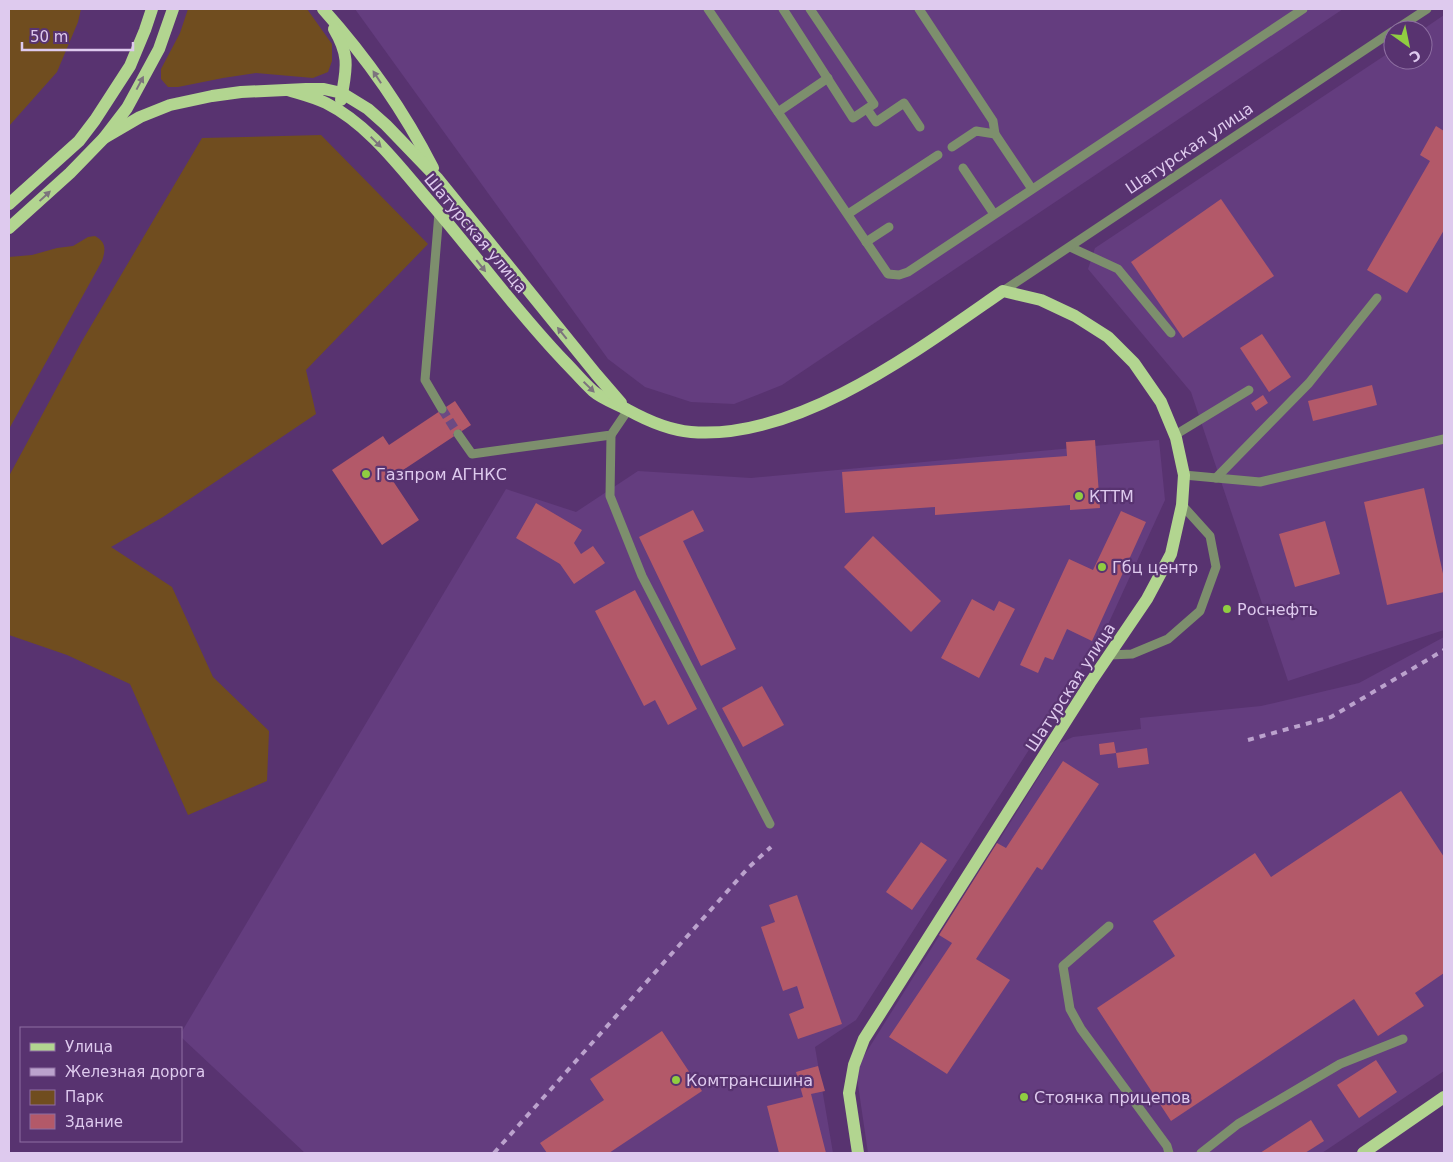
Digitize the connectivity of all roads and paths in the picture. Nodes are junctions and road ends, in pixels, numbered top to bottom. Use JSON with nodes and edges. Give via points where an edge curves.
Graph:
{"nodes":[{"id":1,"x":152,"y":9,"type":"edge"},
{"id":2,"x":173,"y":9,"type":"edge"},
{"id":3,"x":323,"y":9,"type":"edge"},
{"id":4,"x":708,"y":9,"type":"edge"},
{"id":5,"x":784,"y":9,"type":"edge"},
{"id":6,"x":810,"y":9,"type":"edge"},
{"id":7,"x":919,"y":9,"type":"edge"},
{"id":8,"x":1303,"y":9,"type":"edge"},
{"id":9,"x":1427,"y":9,"type":"edge"},
{"id":10,"x":1410,"y":20,"type":"edge"},
{"id":11,"x":1383,"y":38,"type":"edge"},
{"id":12,"x":828,"y":78,"type":"junction"},
{"id":13,"x":288,"y":90,"type":"junction"},
{"id":14,"x":342,"y":93,"type":"junction"},
{"id":15,"x":170,"y":105,"type":"junction"},
{"id":16,"x":127,"y":108,"type":"junction"},
{"id":17,"x":867,"y":109,"type":"junction"},
{"id":18,"x":339,"y":110,"type":"junction"},
{"id":19,"x":778,"y":112,"type":"junction"},
{"id":20,"x":95,"y":120,"type":"junction"},
{"id":21,"x":920,"y":127,"type":"dead end"},
{"id":22,"x":996,"y":134,"type":"junction"},
{"id":23,"x":104,"y":138,"type":"junction"},
{"id":24,"x":952,"y":147,"type":"dead end"},
{"id":25,"x":938,"y":155,"type":"dead end"},
{"id":26,"x":963,"y":168,"type":"dead end"},
{"id":27,"x":438,"y":179,"type":"junction"},
{"id":28,"x":1032,"y":189,"type":"junction"},
{"id":29,"x":9,"y":204,"type":"edge"},
{"id":30,"x":439,"y":213,"type":"junction"},
{"id":31,"x":848,"y":214,"type":"junction"},
{"id":32,"x":994,"y":214,"type":"junction"},
{"id":33,"x":889,"y":227,"type":"dead end"},
{"id":34,"x":9,"y":228,"type":"edge"},
{"id":35,"x":866,"y":242,"type":"junction"},
{"id":36,"x":1070,"y":247,"type":"junction"},
{"id":37,"x":1003,"y":291,"type":"junction"},
{"id":38,"x":1377,"y":298,"type":"dead end"},
{"id":39,"x":1171,"y":333,"type":"dead end"},
{"id":40,"x":1249,"y":390,"type":"dead end"},
{"id":41,"x":442,"y":409,"type":"tunnel mouth"},
{"id":42,"x":628,"y":410,"type":"junction"},
{"id":43,"x":458,"y":434,"type":"tunnel mouth"},
{"id":44,"x":611,"y":435,"type":"junction"},
{"id":45,"x":1175,"y":435,"type":"junction"},
{"id":46,"x":1444,"y":439,"type":"edge"},
{"id":47,"x":1184,"y":475,"type":"junction"},
{"id":48,"x":1216,"y":478,"type":"junction"},
{"id":49,"x":1182,"y":505,"type":"junction"},
{"id":50,"x":1110,"y":655,"type":"junction"},
{"id":51,"x":770,"y":824,"type":"dead end"},
{"id":52,"x":1108,"y":926,"type":"dead end"},
{"id":53,"x":1404,"y":1039,"type":"dead end"},
{"id":54,"x":1444,"y":1097,"type":"edge"},
{"id":55,"x":858,"y":1153,"type":"edge"},
{"id":56,"x":1169,"y":1153,"type":"edge"},
{"id":57,"x":1201,"y":1153,"type":"edge"},
{"id":58,"x":1363,"y":1153,"type":"edge"}],
"edges":[{"from":1,"to":20,"type":"main road","via":[[130,66]]},
{"from":16,"to":2,"type":"main road","one_way":true,"via":[[159,48]]},
{"from":3,"to":14,"type":"main road","via":[[347,58]]},
{"from":27,"to":3,"type":"main road","one_way":true,"via":[[366,60]]},
{"from":4,"to":19,"type":"street"},
{"from":5,"to":12,"type":"street"},
{"from":6,"to":17,"type":"street","via":[[874,104]]},
{"from":7,"to":22,"type":"street","via":[[993,121]]},
{"from":8,"to":28,"type":"street"},
{"from":9,"to":10,"type":"street","name":"Шатурская улица"},
{"from":11,"to":36,"type":"street","name":"Шатурская улица"},
{"from":12,"to":17,"type":"street","via":[[853,118]]},
{"from":12,"to":19,"type":"street"},
{"from":13,"to":14,"type":"main road","via":[[324,89]]},
{"from":13,"to":15,"type":"main road","via":[[241,92]]},
{"from":13,"to":18,"type":"main road","name":"Шатурская улица"},
{"from":14,"to":18,"type":"main road"},
{"from":14,"to":27,"type":"main road","via":[[386,125]]},
{"from":15,"to":16,"type":"main road"},
{"from":15,"to":23,"type":"main road","via":[[140,117]]},
{"from":16,"to":20,"type":"main road"},
{"from":16,"to":23,"type":"main road"},
{"from":17,"to":21,"type":"street","via":[[876,122],[904,104]]},
{"from":18,"to":30,"type":"main road","name":"Шатурская улица","one_way":true,"via":[[370,136]]},
{"from":19,"to":31,"type":"street"},
{"from":20,"to":29,"type":"main road","via":[[79,141]]},
{"from":22,"to":24,"type":"street","via":[[976,131]]},
{"from":22,"to":28,"type":"street"},
{"from":34,"to":23,"type":"main road","one_way":true},
{"from":25,"to":31,"type":"street"},
{"from":26,"to":32,"type":"street"},
{"from":42,"to":27,"type":"main road","name":"Шатурская улица","one_way":true},
{"from":28,"to":32,"type":"street"},
{"from":30,"to":41,"type":"street","via":[[425,380]]},
{"from":30,"to":42,"type":"main road","name":"Шатурская улица","one_way":true,"via":[[551,348],[594,392]]},
{"from":31,"to":35,"type":"street"},
{"from":32,"to":35,"type":"street","via":[[899,276],[888,274]]},
{"from":33,"to":35,"type":"street"},
{"from":36,"to":37,"type":"street","name":"Шатурская улица"},
{"from":36,"to":39,"type":"street","via":[[1118,269]]},
{"from":37,"to":42,"type":"main road","name":"Шатурская улица","via":[[866,381],[779,420],[711,433],[689,432],[654,423]]},
{"from":37,"to":45,"type":"main road","name":"Шатурская улица","via":[[1041,300],[1108,337],[1134,363],[1161,402]]},
{"from":38,"to":48,"type":"street","via":[[1309,382]]},
{"from":40,"to":45,"type":"street"},
{"from":42,"to":44,"type":"street"},
{"from":43,"to":44,"type":"street","via":[[472,454]]},
{"from":44,"to":51,"type":"street","via":[[610,496],[642,576]]},
{"from":45,"to":47,"type":"main road","name":"Шатурская улица"},
{"from":46,"to":48,"type":"street","via":[[1260,482]]},
{"from":47,"to":48,"type":"street"},
{"from":47,"to":49,"type":"main road","name":"Шатурская улица"},
{"from":49,"to":50,"type":"main road","name":"Шатурская улица","via":[[1171,554],[1147,599]]},
{"from":49,"to":50,"type":"street","via":[[1210,536],[1216,567],[1200,611],[1168,639],[1132,654]]},
{"from":50,"to":55,"type":"main road","name":"Шатурская улица","via":[[864,1039],[849,1093]]},
{"from":52,"to":56,"type":"street","via":[[1063,966],[1070,1009]]},
{"from":53,"to":57,"type":"street","via":[[1340,1064],[1238,1124]]},
{"from":54,"to":58,"type":"main road"}]}
